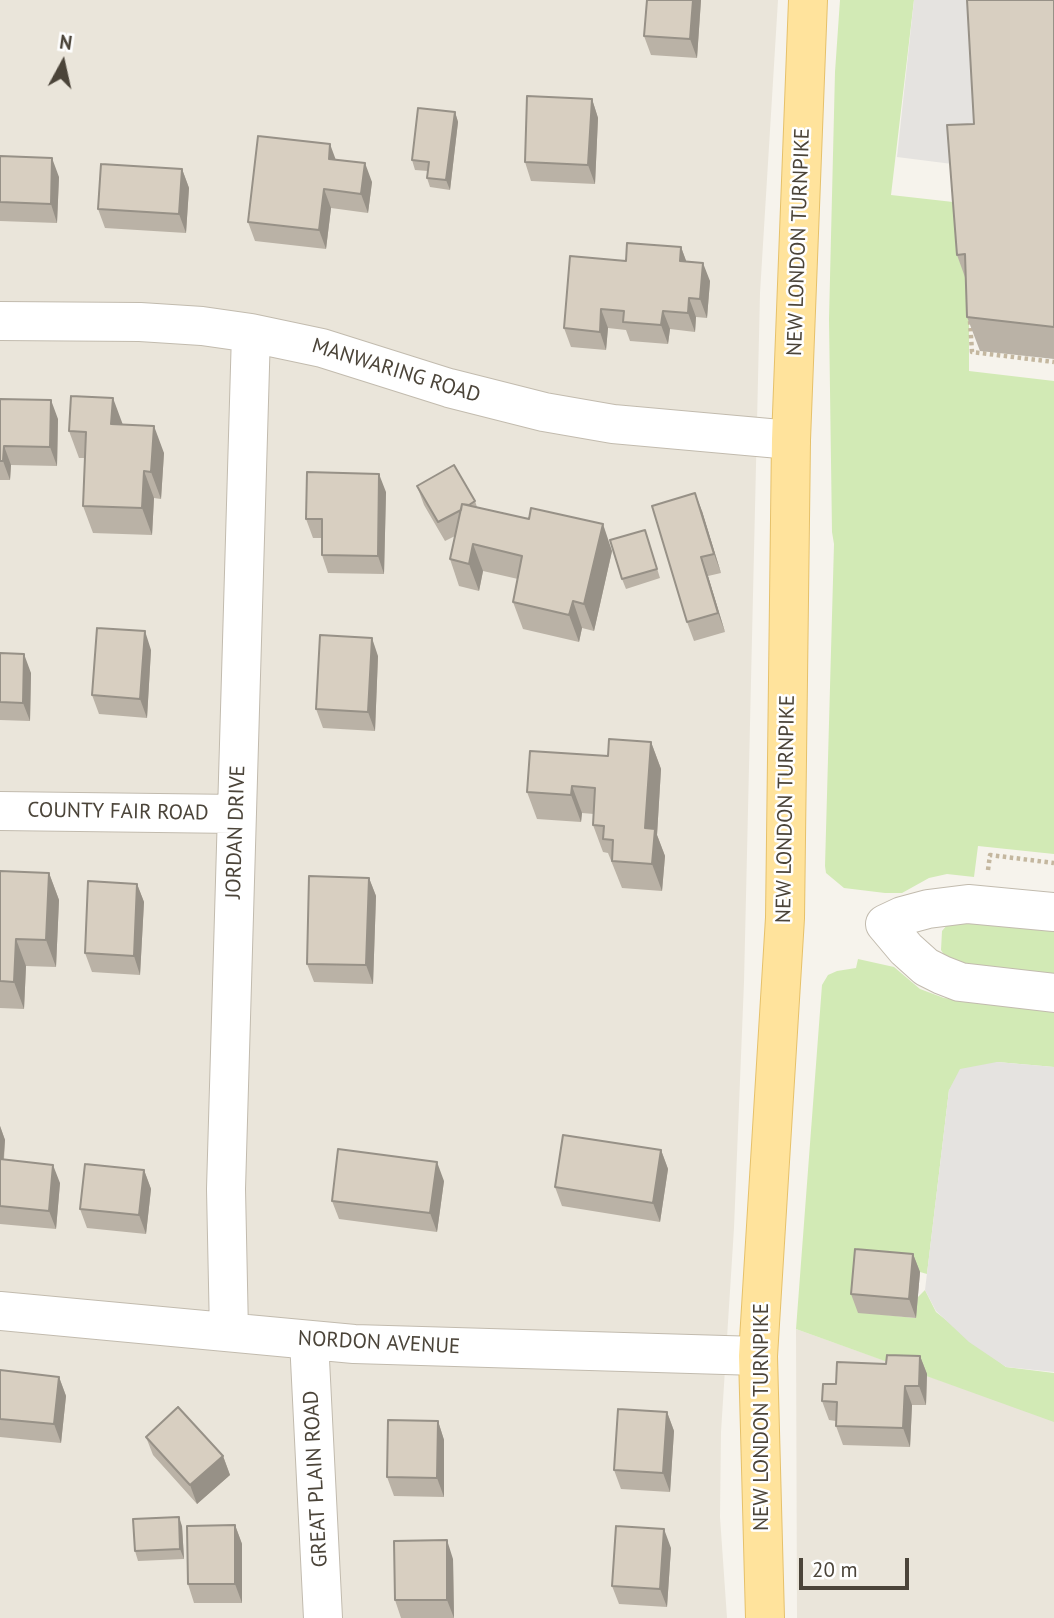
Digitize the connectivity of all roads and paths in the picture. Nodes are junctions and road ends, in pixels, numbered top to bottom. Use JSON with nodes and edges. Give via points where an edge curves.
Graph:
{"nodes":[{"id":1,"x":808,"y":0,"type":"edge"},
{"id":2,"x":970,"y":314,"type":"edge"},
{"id":3,"x":0,"y":321,"type":"edge"},
{"id":4,"x":251,"y":333,"type":"junction"},
{"id":5,"x":1054,"y":362,"type":"edge"},
{"id":6,"x":791,"y":440,"type":"junction"},
{"id":7,"x":0,"y":811,"type":"edge"},
{"id":8,"x":237,"y":814,"type":"junction"},
{"id":9,"x":1054,"y":863,"type":"edge"},
{"id":10,"x":985,"y":877,"type":"dead end"},
{"id":11,"x":1054,"y":912,"type":"edge"},
{"id":12,"x":1054,"y":993,"type":"edge"},
{"id":13,"x":0,"y":1311,"type":"edge"},
{"id":14,"x":229,"y":1332,"type":"junction"},
{"id":15,"x":309,"y":1340,"type":"junction"},
{"id":16,"x":758,"y":1356,"type":"junction"},
{"id":17,"x":323,"y":1618,"type":"edge"},
{"id":18,"x":765,"y":1618,"type":"edge"}],
"edges":[{"from":1,"to":6,"type":"main road","name":"NEW LONDON TURNPIKE"},
{"from":2,"to":5,"type":"path","via":[[972,352]]},
{"from":3,"to":4,"type":"street","name":"MANWARING ROAD","via":[[140,321]]},
{"from":4,"to":6,"type":"street","name":"MANWARING ROAD","via":[[322,348],[449,388],[555,414],[613,424]]},
{"from":4,"to":8,"type":"street","name":"JORDAN DRIVE"},
{"from":6,"to":16,"type":"main road","name":"NEW LONDON TURNPIKE","via":[[785,918]]},
{"from":7,"to":8,"type":"street","name":"COUNTY FAIR ROAD"},
{"from":8,"to":14,"type":"street","name":"JORDAN DRIVE","via":[[226,1189]]},
{"from":9,"to":10,"type":"path","via":[[990,855]]},
{"from":11,"to":12,"type":"street","via":[[968,904],[928,909],[885,924],[926,967],[942,975],[960,982]]},
{"from":13,"to":14,"type":"street","name":"NORDON AVENUE"},
{"from":14,"to":15,"type":"street","name":"NORDON AVENUE"},
{"from":15,"to":16,"type":"street","name":"NORDON AVENUE"},
{"from":15,"to":17,"type":"street","name":"GREAT PLAIN ROAD"},
{"from":16,"to":18,"type":"main road","name":"NEW LONDON TURNPIKE"}]}
